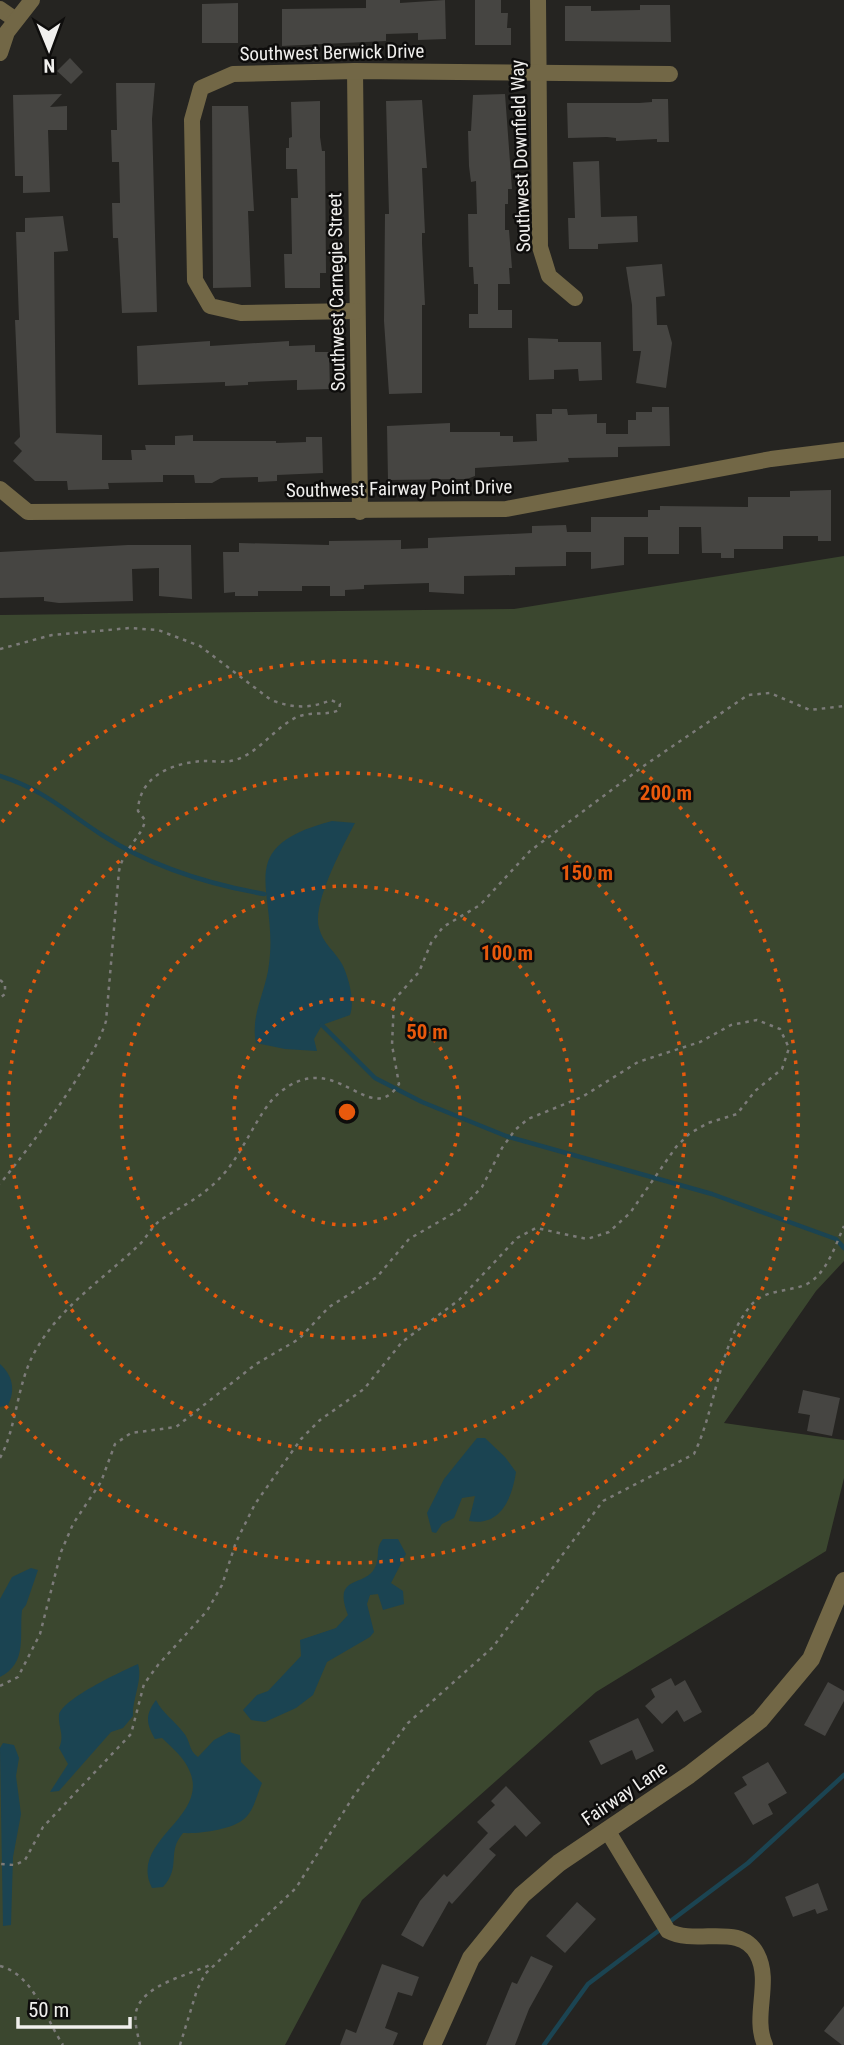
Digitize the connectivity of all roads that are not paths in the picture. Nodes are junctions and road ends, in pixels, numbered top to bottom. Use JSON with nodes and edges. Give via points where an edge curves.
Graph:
{"nodes":[{"id":1,"x":32,"y":0,"type":"edge"},
{"id":2,"x":538,"y":0,"type":"edge"},
{"id":3,"x":0,"y":9,"type":"edge"},
{"id":4,"x":16,"y":20,"type":"junction"},
{"id":5,"x":0,"y":52,"type":"edge"},
{"id":6,"x":355,"y":71,"type":"junction"},
{"id":7,"x":537,"y":72,"type":"junction"},
{"id":8,"x":670,"y":74,"type":"dead end"},
{"id":9,"x":575,"y":298,"type":"dead end"},
{"id":10,"x":357,"y":311,"type":"junction"},
{"id":11,"x":844,"y":450,"type":"edge"},
{"id":12,"x":0,"y":489,"type":"edge"},
{"id":13,"x":360,"y":512,"type":"junction"},
{"id":14,"x":844,"y":1581,"type":"edge"},
{"id":15,"x":607,"y":1830,"type":"junction"},
{"id":16,"x":432,"y":2045,"type":"edge"},
{"id":17,"x":765,"y":2045,"type":"edge"}],
"edges":[{"from":1,"to":4,"type":"street"},
{"from":2,"to":7,"type":"street","name":"Southwest Downfield Way"},
{"from":3,"to":4,"type":"street"},
{"from":4,"to":5,"type":"street"},
{"from":6,"to":7,"type":"street","name":"Southwest Berwick Drive"},
{"from":6,"to":10,"type":"street","name":"Southwest Carnegie Street"},
{"from":6,"to":10,"type":"street","name":"Southwest Berwick Drive","via":[[233,75],[201,88],[192,120],[195,279],[210,306],[240,313]]},
{"from":7,"to":8,"type":"street","name":"Southwest Berwick Drive"},
{"from":7,"to":9,"type":"street","name":"Southwest Downfield Way","via":[[540,247],[549,276]]},
{"from":10,"to":13,"type":"street","name":"Southwest Carnegie Street"},
{"from":11,"to":13,"type":"street","name":"Southwest Fairway Point Drive","via":[[771,459],[506,509]]},
{"from":12,"to":13,"type":"street","name":"Southwest Fairway Point Drive","via":[[28,512]]},
{"from":14,"to":15,"type":"street","name":"Fairway Lane","via":[[811,1659],[760,1720]]},
{"from":15,"to":16,"type":"street","name":"Fairway Lane","via":[[522,1895],[471,1958]]},
{"from":15,"to":17,"type":"street","via":[[668,1931],[694,1939],[734,1936],[746,1939],[754,1948],[764,1984],[760,2022]]}]}
